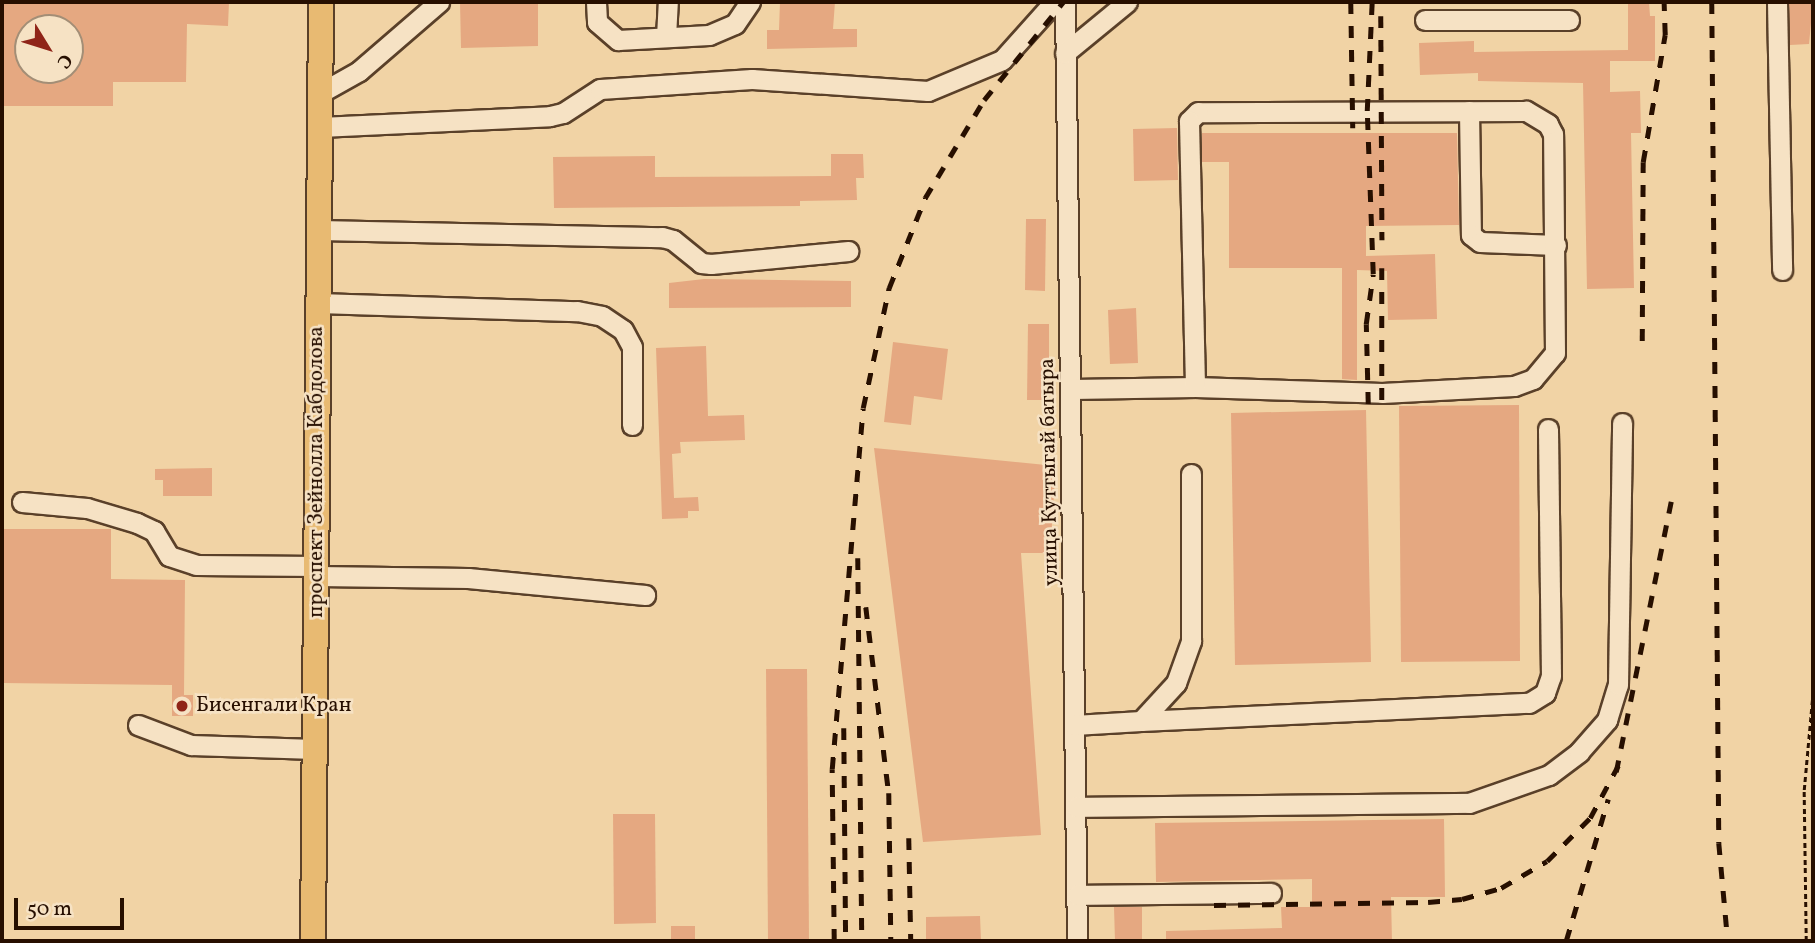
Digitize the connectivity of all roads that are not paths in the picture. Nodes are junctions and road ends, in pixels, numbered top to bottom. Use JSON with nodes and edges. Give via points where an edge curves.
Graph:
{"nodes":[{"id":1,"x":321,"y":2,"type":"edge"},
{"id":2,"x":439,"y":2,"type":"edge"},
{"id":3,"x":596,"y":2,"type":"edge"},
{"id":4,"x":668,"y":2,"type":"edge"},
{"id":5,"x":750,"y":2,"type":"edge"},
{"id":6,"x":1054,"y":2,"type":"edge"},
{"id":7,"x":1065,"y":2,"type":"edge"},
{"id":8,"x":1127,"y":2,"type":"edge"},
{"id":9,"x":1777,"y":2,"type":"edge"},
{"id":10,"x":1489,"y":10,"type":"edge"},
{"id":11,"x":1424,"y":20,"type":"dead end"},
{"id":12,"x":1569,"y":20,"type":"dead end"},
{"id":13,"x":666,"y":37,"type":"junction"},
{"id":14,"x":1065,"y":53,"type":"junction"},
{"id":15,"x":320,"y":93,"type":"junction"},
{"id":16,"x":1469,"y":111,"type":"junction"},
{"id":17,"x":320,"y":127,"type":"junction"},
{"id":18,"x":319,"y":230,"type":"junction"},
{"id":19,"x":1556,"y":245,"type":"junction"},
{"id":20,"x":848,"y":251,"type":"dead end"},
{"id":21,"x":1782,"y":270,"type":"dead end"},
{"id":22,"x":318,"y":303,"type":"junction"},
{"id":23,"x":1195,"y":387,"type":"junction"},
{"id":24,"x":1072,"y":389,"type":"junction"},
{"id":25,"x":1622,"y":423,"type":"dead end"},
{"id":26,"x":632,"y":425,"type":"dead end"},
{"id":27,"x":1548,"y":429,"type":"dead end"},
{"id":28,"x":1191,"y":474,"type":"dead end"},
{"id":29,"x":22,"y":502,"type":"dead end"},
{"id":30,"x":317,"y":571,"type":"junction"},
{"id":31,"x":645,"y":595,"type":"dead end"},
{"id":32,"x":1141,"y":721,"type":"junction"},
{"id":33,"x":138,"y":725,"type":"dead end"},
{"id":34,"x":1074,"y":725,"type":"junction"},
{"id":35,"x":315,"y":750,"type":"junction"},
{"id":36,"x":1076,"y":807,"type":"junction"},
{"id":37,"x":1271,"y":893,"type":"dead end"},
{"id":38,"x":1077,"y":895,"type":"junction"},
{"id":39,"x":313,"y":941,"type":"edge"},
{"id":40,"x":1077,"y":941,"type":"edge"}],
"edges":[{"from":1,"to":15,"type":"main road","name":"проспект Зейнолла Кабдолова"},
{"from":2,"to":15,"type":"street","via":[[359,71]]},
{"from":3,"to":13,"type":"street","via":[[597,22],[618,40]]},
{"from":4,"to":13,"type":"street"},
{"from":5,"to":13,"type":"street","via":[[735,24],[709,35]]},
{"from":6,"to":17,"type":"street","via":[[1002,60],[928,91],[752,79],[600,89],[563,113],[550,116]]},
{"from":7,"to":14,"type":"street","name":"улица Куттыгай батыра"},
{"from":8,"to":14,"type":"street"},
{"from":9,"to":21,"type":"street"},
{"from":10,"to":11,"type":"street"},
{"from":10,"to":12,"type":"street"},
{"from":14,"to":24,"type":"street","name":"улица Куттыгай батыра"},
{"from":15,"to":17,"type":"main road","name":"проспект Зейнолла Кабдолова"},
{"from":16,"to":19,"type":"street","via":[[1526,111],[1548,124],[1553,134]]},
{"from":16,"to":19,"type":"street","via":[[1471,235],[1480,242]]},
{"from":16,"to":23,"type":"street","via":[[1198,112],[1189,121]]},
{"from":17,"to":18,"type":"main road","name":"проспект Зейнолла Кабдолова"},
{"from":18,"to":20,"type":"street","via":[[662,237],[673,240],[701,263],[711,264]]},
{"from":18,"to":22,"type":"main road","name":"проспект Зейнолла Кабдолова"},
{"from":19,"to":23,"type":"street","via":[[1555,353],[1532,379],[1514,386],[1382,393]]},
{"from":22,"to":26,"type":"street","via":[[578,311],[602,316],[623,330],[632,347]]},
{"from":22,"to":30,"type":"main road","name":"проспект Зейнолла Кабдолова"},
{"from":23,"to":24,"type":"street"},
{"from":24,"to":34,"type":"street","name":"улица Куттыгай батыра"},
{"from":25,"to":36,"type":"street","via":[[1618,685],[1607,720],[1579,752],[1549,775],[1469,803]]},
{"from":27,"to":32,"type":"street","via":[[1551,676],[1545,693],[1529,703]]},
{"from":28,"to":32,"type":"street","via":[[1191,641],[1176,683]]},
{"from":29,"to":30,"type":"street","via":[[87,508],[137,523],[154,531],[169,555],[196,565]]},
{"from":30,"to":31,"type":"street","via":[[468,578]]},
{"from":30,"to":35,"type":"main road","name":"проспект Зейнолла Кабдолова"},
{"from":32,"to":34,"type":"street"},
{"from":33,"to":35,"type":"street","via":[[191,745]]},
{"from":34,"to":36,"type":"street","name":"улица Куттыгай батыра"},
{"from":35,"to":39,"type":"main road","name":"проспект Зейнолла Кабдолова"},
{"from":36,"to":38,"type":"street","name":"улица Куттыгай батыра"},
{"from":37,"to":38,"type":"street"},
{"from":38,"to":40,"type":"street","name":"улица Куттыгай батыра"}]}
